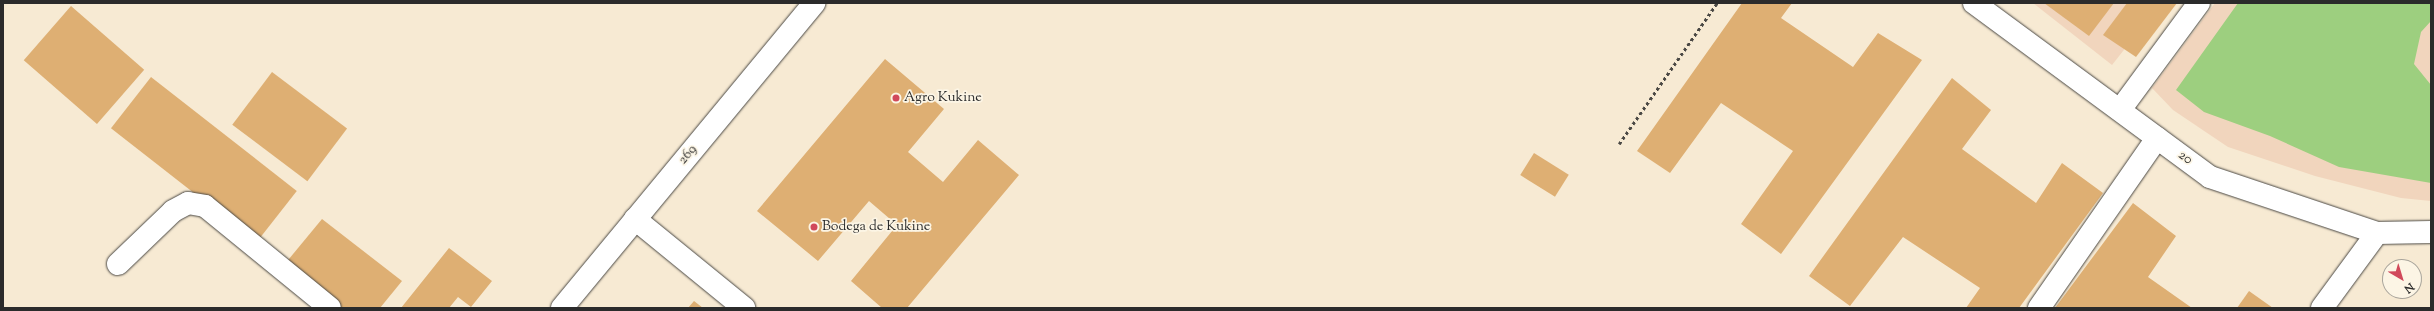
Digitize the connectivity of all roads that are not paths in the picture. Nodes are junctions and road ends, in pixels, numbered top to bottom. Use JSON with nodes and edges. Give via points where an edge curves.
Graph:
{"nodes":[{"id":1,"x":814,"y":3,"type":"edge"},
{"id":2,"x":1974,"y":3,"type":"edge"},
{"id":3,"x":2199,"y":3,"type":"edge"},
{"id":4,"x":2120,"y":110,"type":"junction"},
{"id":5,"x":2158,"y":138,"type":"junction"},
{"id":6,"x":636,"y":219,"type":"junction"},
{"id":7,"x":2377,"y":232,"type":"junction"},
{"id":8,"x":2431,"y":232,"type":"edge"},
{"id":9,"x":118,"y":264,"type":"dead end"},
{"id":10,"x":330,"y":308,"type":"edge"},
{"id":11,"x":562,"y":308,"type":"edge"},
{"id":12,"x":744,"y":308,"type":"edge"},
{"id":13,"x":2039,"y":308,"type":"edge"},
{"id":14,"x":2322,"y":308,"type":"edge"}],
"edges":[{"from":1,"to":6,"type":"street","name":"269"},
{"from":2,"to":4,"type":"street","name":"20"},
{"from":3,"to":4,"type":"street"},
{"from":4,"to":5,"type":"street","name":"20"},
{"from":5,"to":7,"type":"street","name":"20","via":[[2210,177]]},
{"from":5,"to":13,"type":"street"},
{"from":6,"to":11,"type":"street","name":"269"},
{"from":6,"to":12,"type":"street"},
{"from":7,"to":8,"type":"street","name":"20"},
{"from":7,"to":14,"type":"street"},
{"from":9,"to":10,"type":"street","via":[[173,211],[188,203],[205,206]]}]}
